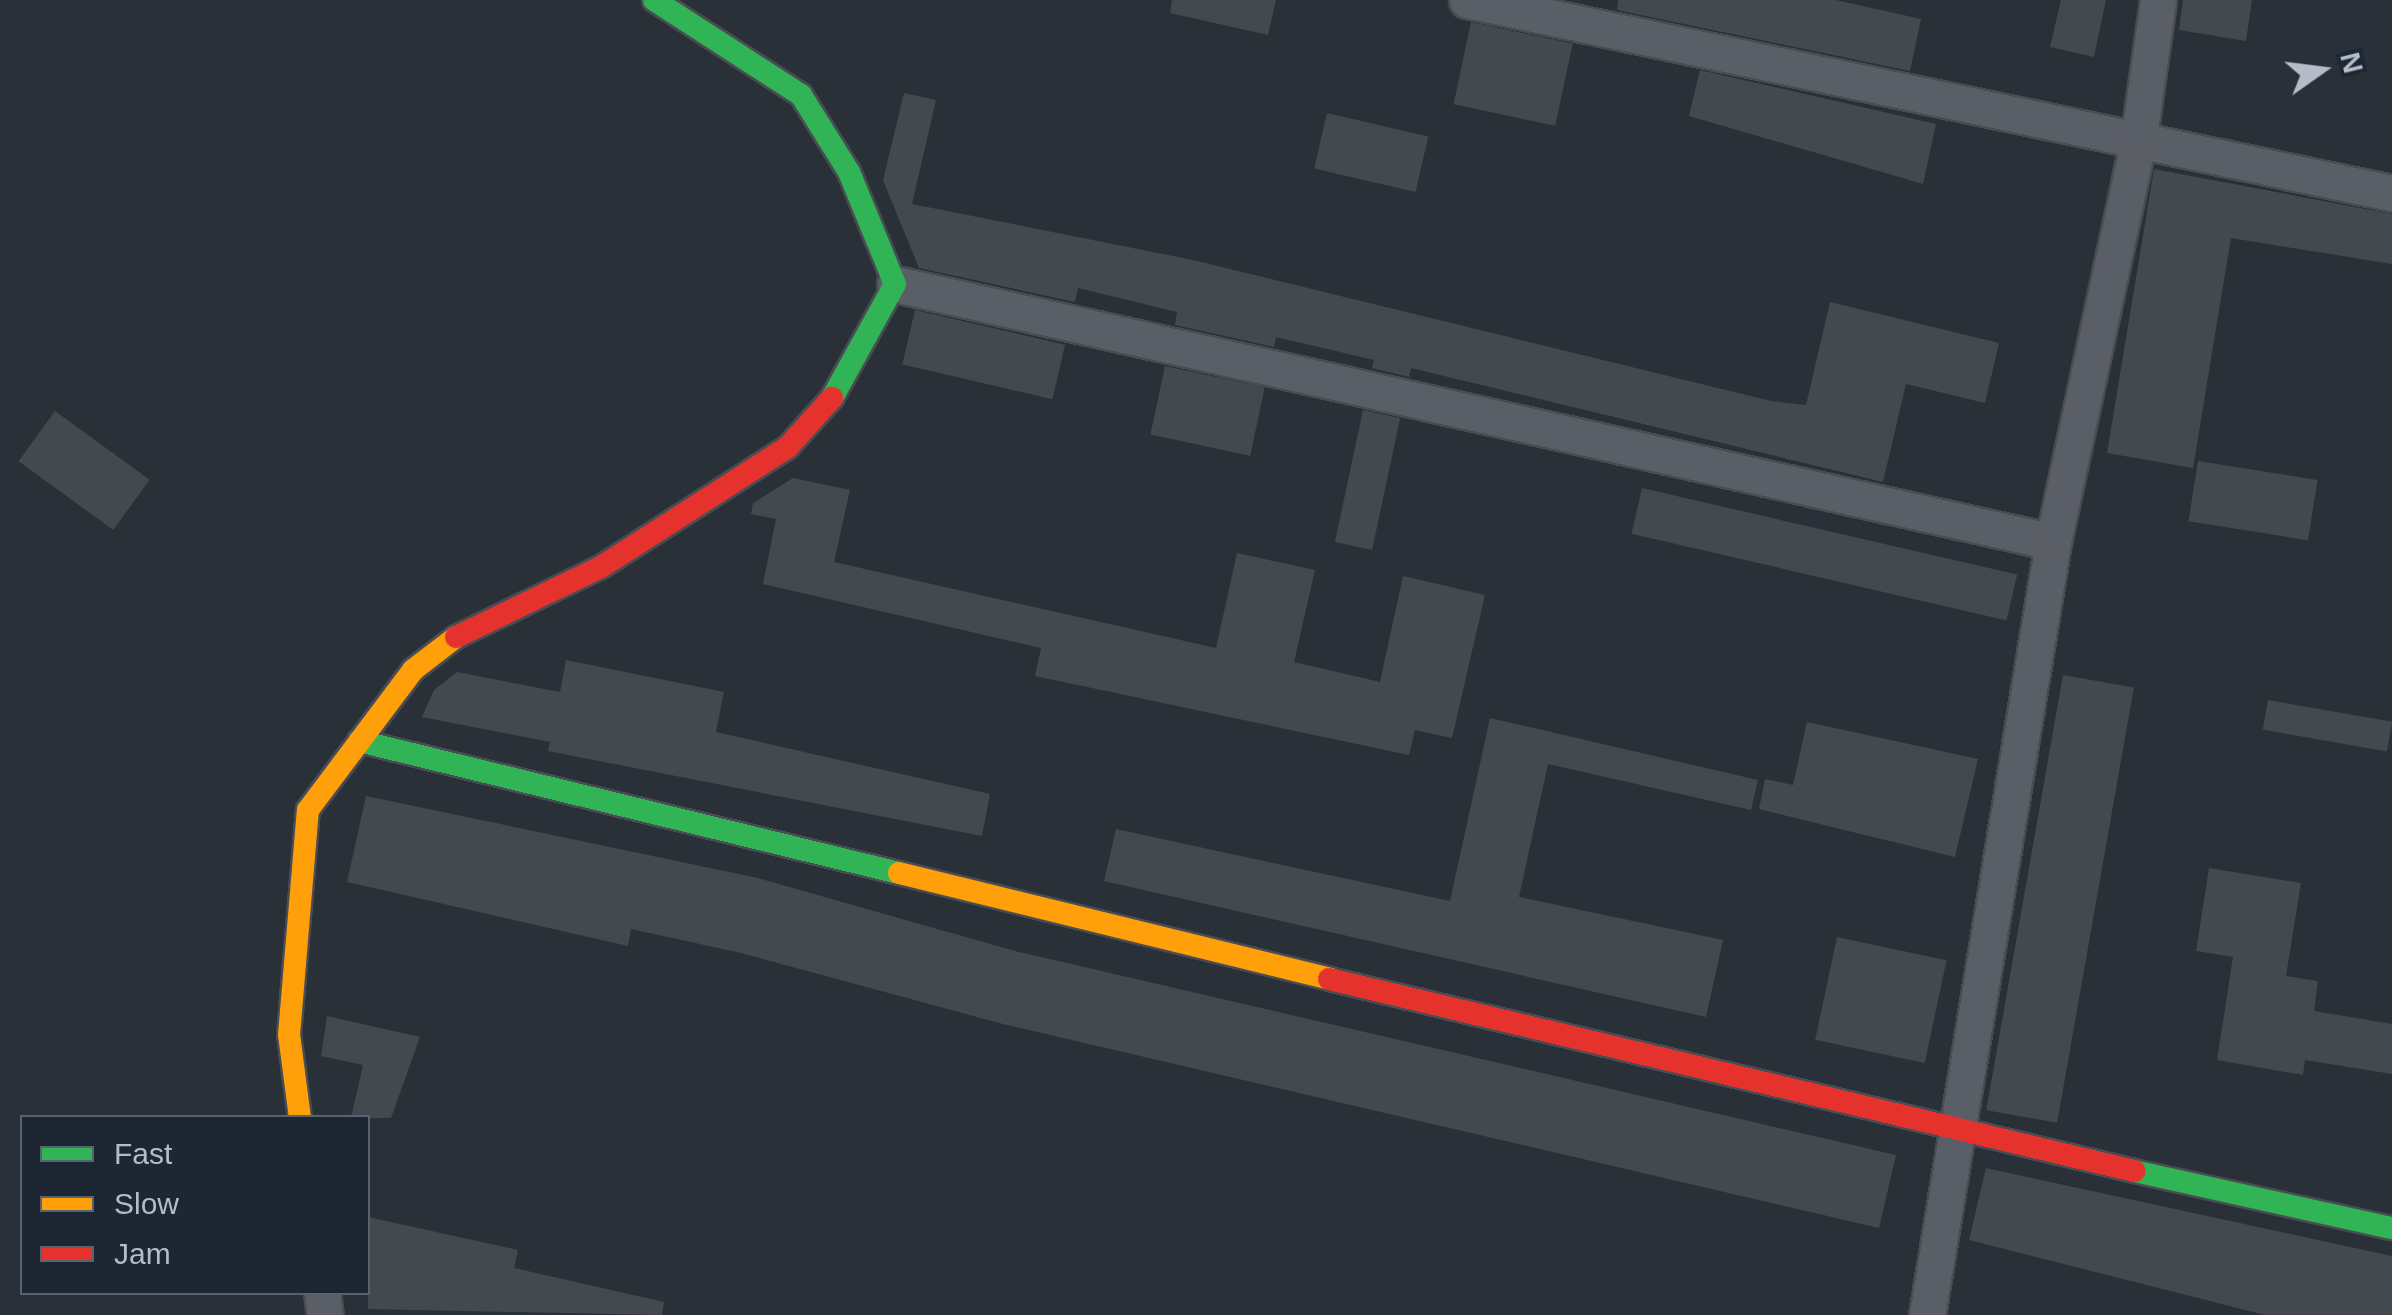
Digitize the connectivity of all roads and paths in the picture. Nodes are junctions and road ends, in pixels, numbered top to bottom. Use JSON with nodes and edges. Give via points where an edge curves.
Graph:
{"nodes":[{"id":1,"x":654,"y":0,"type":"edge"},
{"id":2,"x":1468,"y":0,"type":"edge"},
{"id":3,"x":2158,"y":0,"type":"edge"},
{"id":4,"x":2138,"y":143,"type":"junction"},
{"id":5,"x":2392,"y":193,"type":"edge"},
{"id":6,"x":895,"y":284,"type":"junction"},
{"id":7,"x":2053,"y":542,"type":"junction"},
{"id":8,"x":359,"y":740,"type":"junction"},
{"id":9,"x":300,"y":1115,"type":"edge"},
{"id":10,"x":1960,"y":1132,"type":"junction"},
{"id":11,"x":2392,"y":1228,"type":"edge"},
{"id":12,"x":1927,"y":1315,"type":"edge"}],
"edges":[{"from":1,"to":6,"type":"street","via":[[801,95],[849,172]]},
{"from":2,"to":4,"type":"street"},
{"from":3,"to":4,"type":"street"},
{"from":4,"to":5,"type":"street"},
{"from":4,"to":7,"type":"street"},
{"from":6,"to":7,"type":"street"},
{"from":6,"to":8,"type":"street","via":[[853,374],[788,447],[600,566],[457,636],[413,670]]},
{"from":7,"to":10,"type":"street"},
{"from":8,"to":9,"type":"street","via":[[308,810],[289,1035]]},
{"from":8,"to":10,"type":"street"},
{"from":10,"to":11,"type":"street"},
{"from":10,"to":12,"type":"street"}]}
